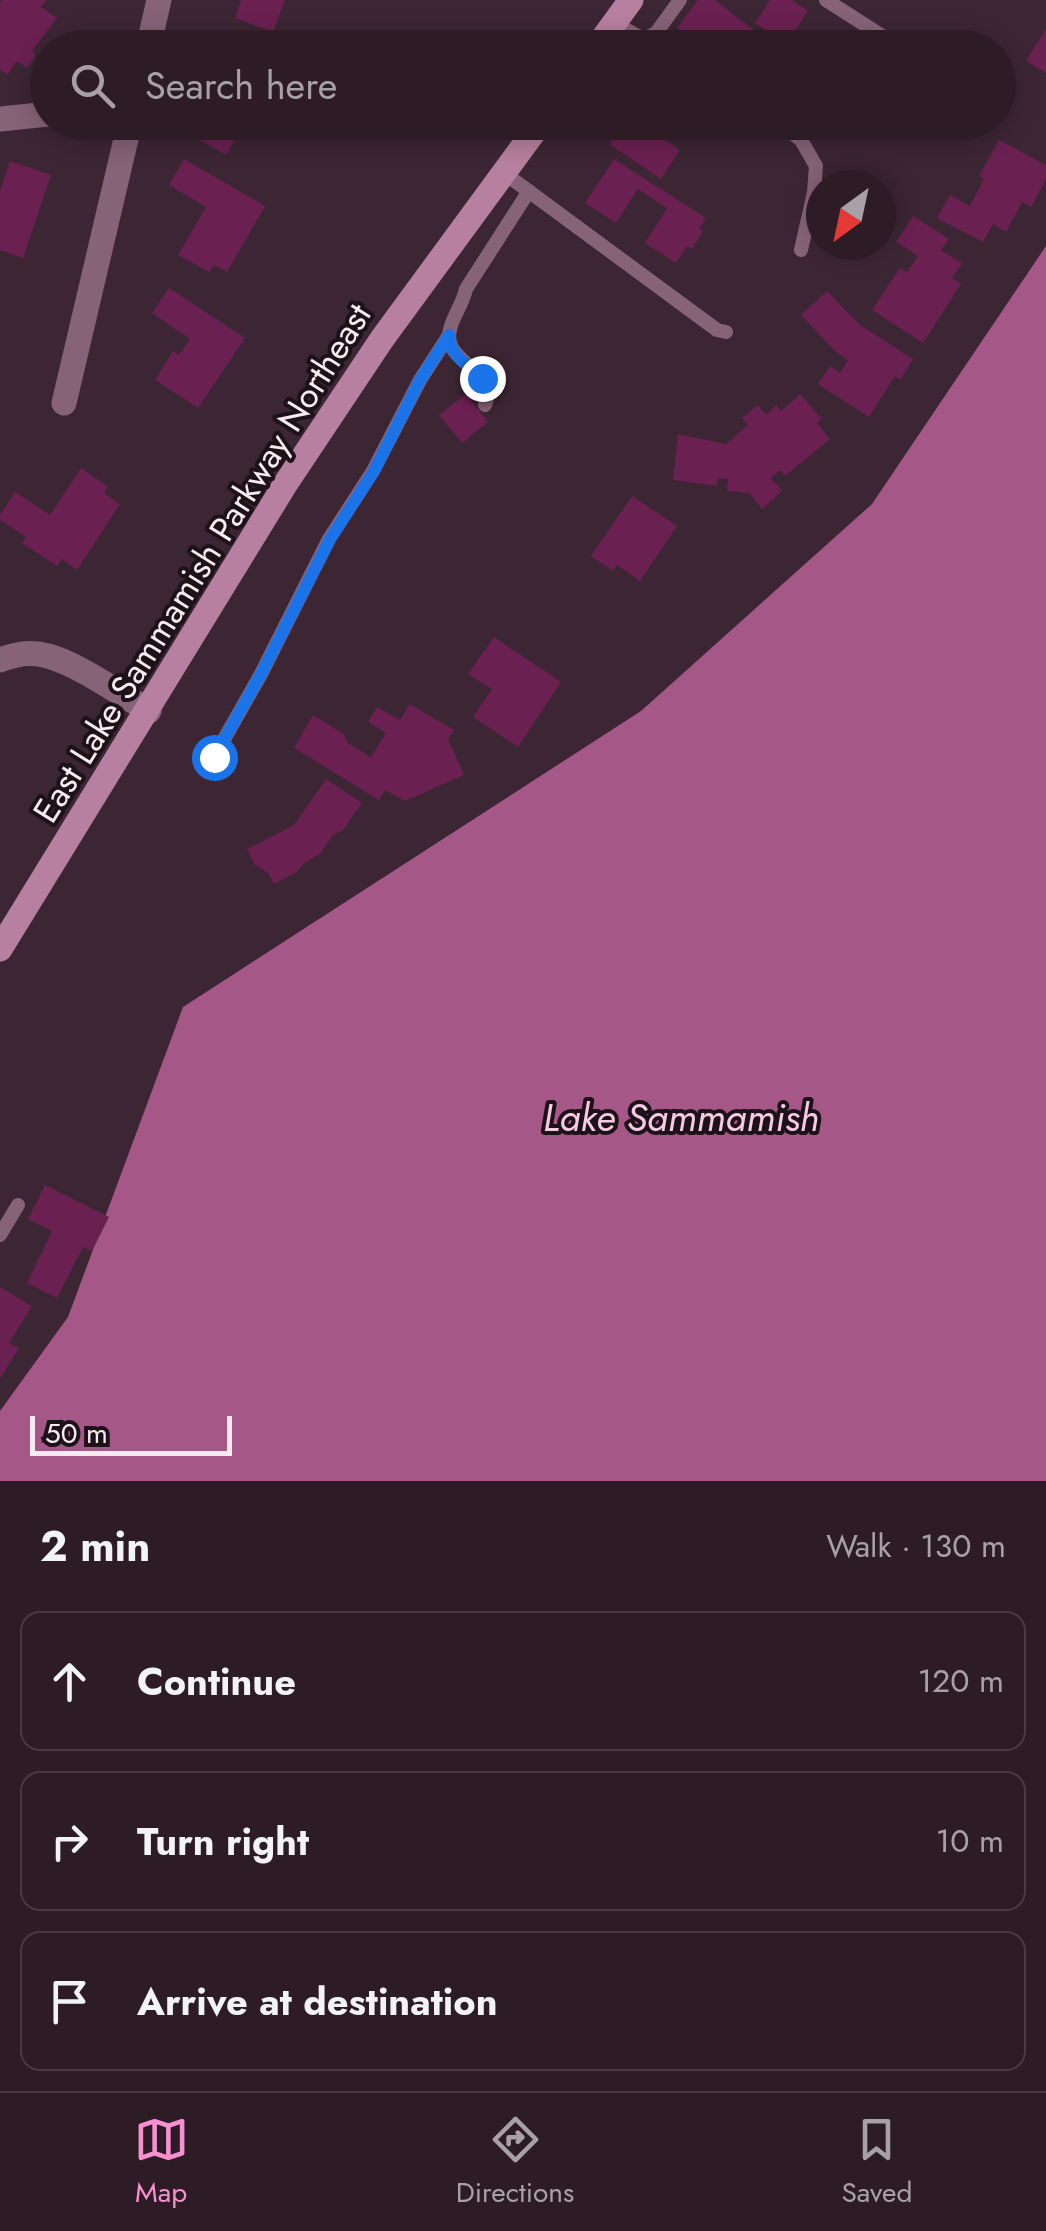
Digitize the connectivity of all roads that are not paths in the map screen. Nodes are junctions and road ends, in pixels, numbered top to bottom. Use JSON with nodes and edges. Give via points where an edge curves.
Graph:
{"nodes":[{"id":1,"x":159,"y":0,"type":"edge"},
{"id":2,"x":631,"y":0,"type":"edge"},
{"id":3,"x":680,"y":0,"type":"edge"},
{"id":4,"x":826,"y":0,"type":"edge"},
{"id":5,"x":614,"y":23,"type":"junction"},
{"id":6,"x":152,"y":30,"type":"edge"},
{"id":7,"x":609,"y":30,"type":"edge"},
{"id":8,"x":626,"y":30,"type":"edge"},
{"id":9,"x":659,"y":30,"type":"edge"},
{"id":10,"x":872,"y":30,"type":"edge"},
{"id":11,"x":30,"y":116,"type":"edge"},
{"id":12,"x":0,"y":119,"type":"edge"},
{"id":13,"x":126,"y":140,"type":"edge"},
{"id":14,"x":528,"y":140,"type":"edge"},
{"id":15,"x":801,"y":140,"type":"edge"},
{"id":16,"x":504,"y":173,"type":"junction"},
{"id":17,"x":529,"y":191,"type":"junction"},
{"id":18,"x":801,"y":250,"type":"dead end"},
{"id":19,"x":726,"y":332,"type":"dead end"},
{"id":20,"x":449,"y":335,"type":"junction"},
{"id":21,"x":64,"y":403,"type":"dead end"},
{"id":22,"x":485,"y":405,"type":"dead end"},
{"id":23,"x":0,"y":660,"type":"edge"},
{"id":24,"x":148,"y":710,"type":"junction"},
{"id":25,"x":214,"y":757,"type":"dead end"},
{"id":26,"x":0,"y":950,"type":"edge"},
{"id":27,"x":18,"y":1205,"type":"dead end"},
{"id":28,"x":0,"y":1235,"type":"edge"}],
"edges":[{"from":1,"to":6,"type":"street"},
{"from":2,"to":5,"type":"main road"},
{"from":3,"to":9,"type":"lane"},
{"from":4,"to":10,"type":"lane"},
{"from":5,"to":7,"type":"main road"},
{"from":5,"to":8,"type":"lane"},
{"from":11,"to":12,"type":"street"},
{"from":13,"to":21,"type":"street"},
{"from":14,"to":16,"type":"main road","name":"East Lake Sammamish Parkway Northeast"},
{"from":15,"to":18,"type":"lane","via":[[816,166]]},
{"from":16,"to":17,"type":"lane"},
{"from":16,"to":24,"type":"main road","name":"East Lake Sammamish Parkway Northeast","via":[[297,467]]},
{"from":17,"to":19,"type":"lane"},
{"from":17,"to":20,"type":"lane","via":[[466,289]]},
{"from":20,"to":22,"type":"lane","via":[[455,354],[482,378],[489,392]]},
{"from":20,"to":25,"type":"lane"},
{"from":23,"to":24,"type":"street","via":[[49,656]]},
{"from":24,"to":26,"type":"main road","name":"East Lake Sammamish Parkway Northeast"},
{"from":27,"to":28,"type":"lane"}]}
